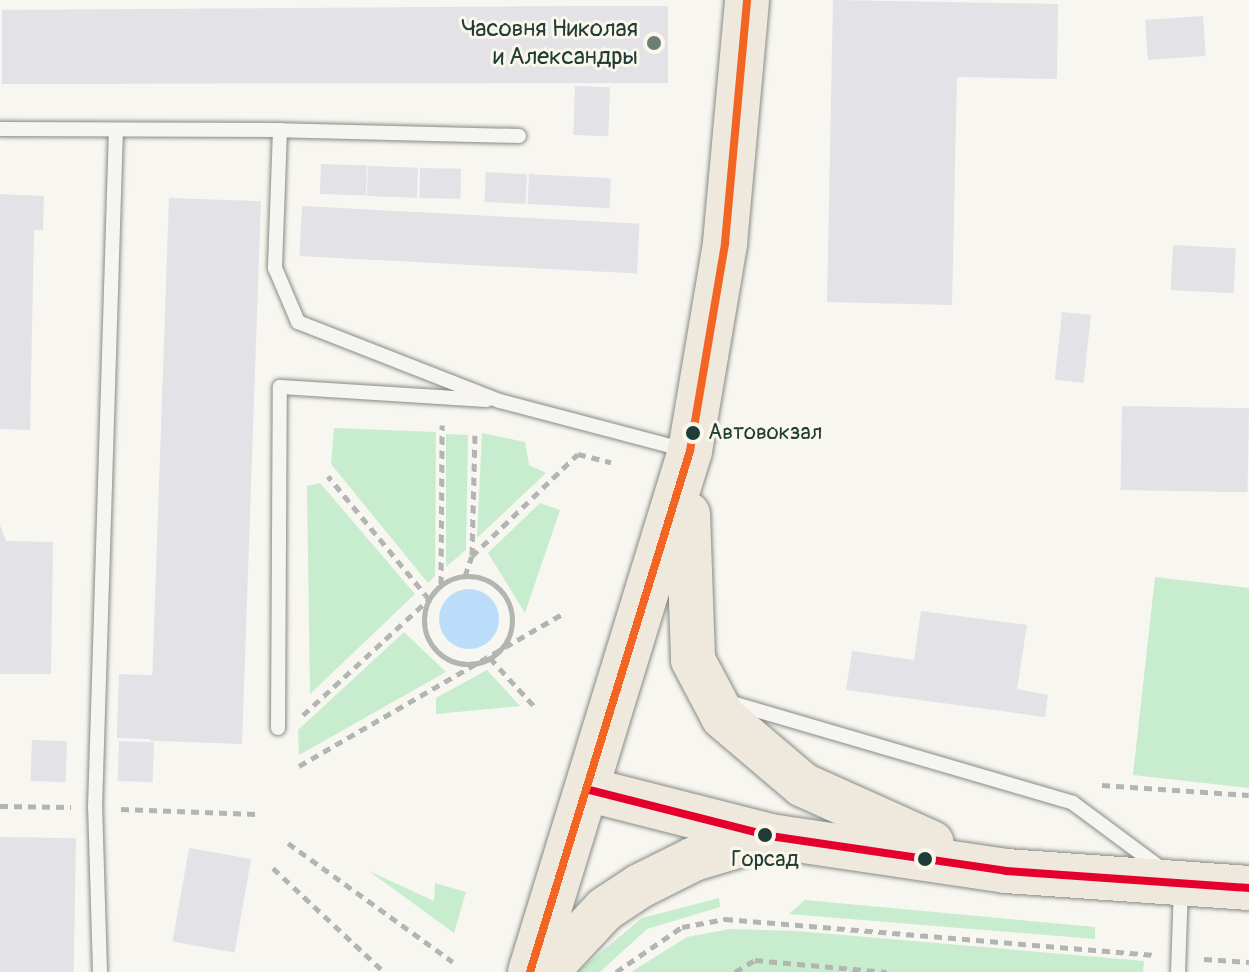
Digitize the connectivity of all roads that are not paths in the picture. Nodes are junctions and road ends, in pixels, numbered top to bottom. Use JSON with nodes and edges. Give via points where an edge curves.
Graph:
{"nodes":[{"id":1,"x":747,"y":0,"type":"edge"},
{"id":2,"x":0,"y":129,"type":"edge"},
{"id":3,"x":116,"y":130,"type":"junction"},
{"id":4,"x":280,"y":130,"type":"junction"},
{"id":5,"x":519,"y":136,"type":"dead end"},
{"id":6,"x":500,"y":401,"type":"junction"},
{"id":7,"x":690,"y":451,"type":"junction"},
{"id":8,"x":706,"y":692,"type":"junction"},
{"id":9,"x":278,"y":728,"type":"dead end"},
{"id":10,"x":590,"y":790,"type":"junction"},
{"id":11,"x":770,"y":836,"type":"junction"},
{"id":12,"x":1006,"y":871,"type":"junction"},
{"id":13,"x":1182,"y":883,"type":"junction"},
{"id":14,"x":1249,"y":888,"type":"edge"},
{"id":15,"x":1179,"y":965,"type":"edge"},
{"id":16,"x":100,"y":972,"type":"edge"},
{"id":17,"x":530,"y":972,"type":"edge"},
{"id":18,"x":546,"y":972,"type":"edge"}],
"edges":[{"from":1,"to":7,"type":"main road","via":[[725,243]]},
{"from":2,"to":3,"type":"lane"},
{"from":3,"to":4,"type":"lane"},
{"from":3,"to":16,"type":"lane","via":[[95,808]]},
{"from":4,"to":5,"type":"lane"},
{"from":4,"to":6,"type":"lane","via":[[275,268],[298,322]]},
{"from":6,"to":7,"type":"lane"},
{"from":6,"to":9,"type":"lane","via":[[280,387]]},
{"from":7,"to":8,"type":"main road","via":[[686,620]]},
{"from":7,"to":10,"type":"main road"},
{"from":8,"to":12,"type":"main road","via":[[748,743],[803,785]]},
{"from":8,"to":13,"type":"lane","via":[[778,721],[1073,803]]},
{"from":10,"to":11,"type":"main road"},
{"from":10,"to":17,"type":"main road"},
{"from":11,"to":12,"type":"main road"},
{"from":11,"to":18,"type":"main road","via":[[694,859],[640,886],[605,909]]},
{"from":12,"to":13,"type":"main road"},
{"from":13,"to":14,"type":"main road"},
{"from":13,"to":15,"type":"lane"}]}
